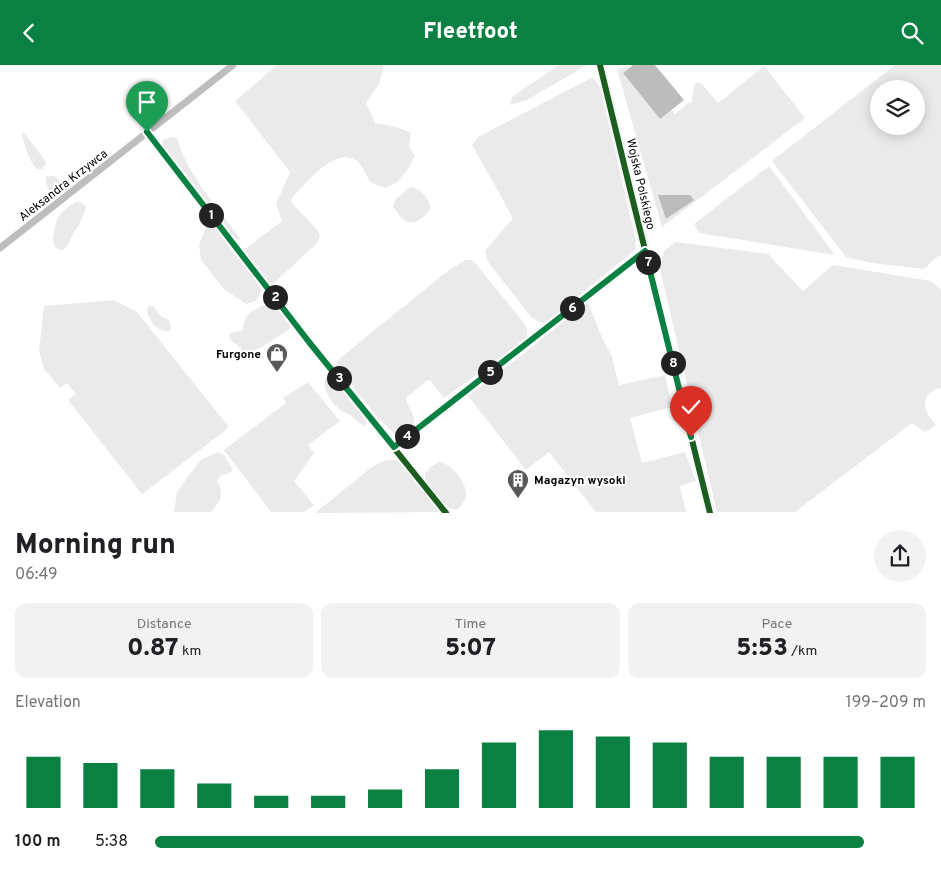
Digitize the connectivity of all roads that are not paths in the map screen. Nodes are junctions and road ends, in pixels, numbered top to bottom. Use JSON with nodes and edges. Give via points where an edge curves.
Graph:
{"nodes":[{"id":1,"x":233,"y":65,"type":"edge"},
{"id":2,"x":600,"y":65,"type":"edge"},
{"id":3,"x":147,"y":132,"type":"junction"},
{"id":4,"x":0,"y":248,"type":"edge"},
{"id":5,"x":645,"y":251,"type":"junction"},
{"id":6,"x":394,"y":447,"type":"junction"},
{"id":7,"x":446,"y":513,"type":"edge"},
{"id":8,"x":710,"y":513,"type":"edge"}],
"edges":[{"from":1,"to":3,"type":"street","name":"Aleksandra Krzywca"},
{"from":2,"to":5,"type":"street","name":"Wojska Polskiego"},
{"from":3,"to":4,"type":"street","name":"Aleksandra Krzywca"},
{"from":3,"to":6,"type":"street"},
{"from":5,"to":6,"type":"street"},
{"from":5,"to":8,"type":"street","name":"Wojska Polskiego"},
{"from":6,"to":7,"type":"street"}]}
